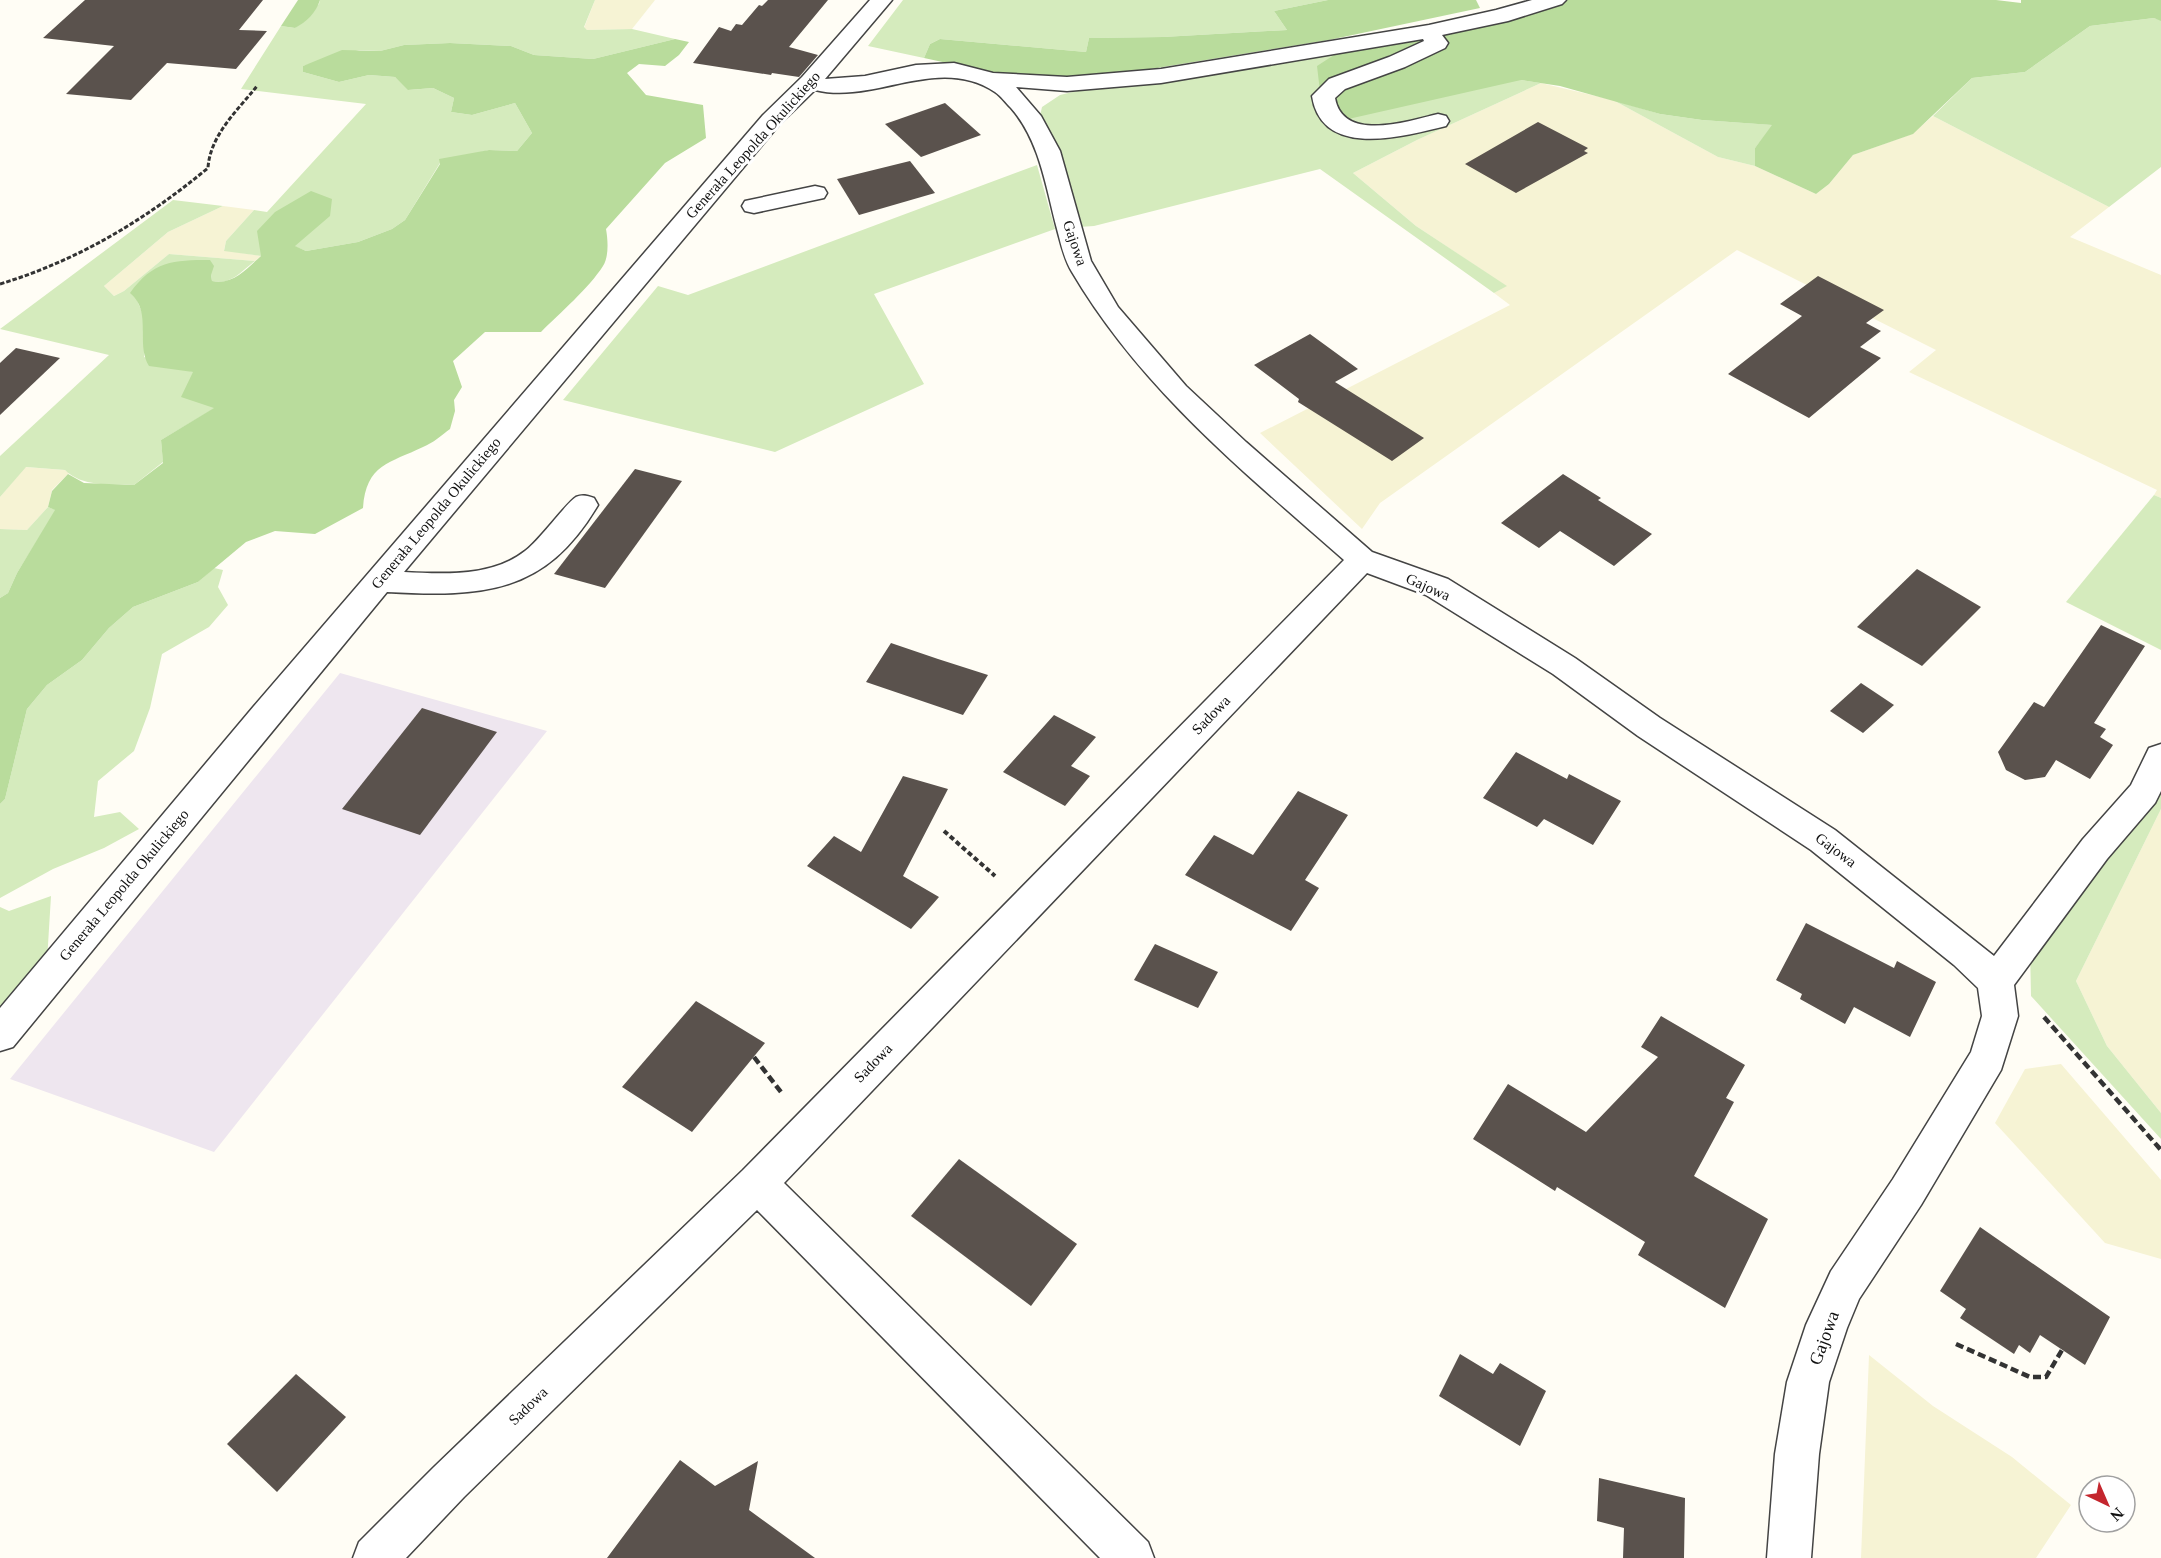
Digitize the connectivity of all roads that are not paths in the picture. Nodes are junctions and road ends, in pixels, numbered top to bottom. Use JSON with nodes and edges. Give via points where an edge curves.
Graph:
{"nodes":[{"id":1,"x":881,"y":0,"type":"edge"},
{"id":2,"x":1555,"y":0,"type":"edge"},
{"id":3,"x":1429,"y":31,"type":"junction"},
{"id":4,"x":992,"y":80,"type":"junction"},
{"id":5,"x":810,"y":82,"type":"junction"},
{"id":6,"x":1438,"y":122,"type":"dead end"},
{"id":7,"x":815,"y":192,"type":"dead end"},
{"id":8,"x":754,"y":206,"type":"dead end"},
{"id":9,"x":584,"y":505,"type":"dead end"},
{"id":10,"x":1362,"y":560,"type":"junction"},
{"id":11,"x":378,"y":581,"type":"junction"},
{"id":12,"x":2161,"y":757,"type":"edge"},
{"id":13,"x":1995,"y":981,"type":"junction"},
{"id":14,"x":0,"y":1035,"type":"edge"},
{"id":15,"x":757,"y":1183,"type":"junction"},
{"id":16,"x":375,"y":1558,"type":"edge"},
{"id":17,"x":1132,"y":1558,"type":"edge"},
{"id":18,"x":1790,"y":1558,"type":"edge"}],
"edges":[{"from":1,"to":5,"type":"street","name":"Generała Leopolda Okulickiego"},
{"from":2,"to":3,"type":"street","name":"Gajowa"},
{"from":3,"to":4,"type":"street","name":"Gajowa","via":[[1161,76],[1067,84]]},
{"from":3,"to":6,"type":"street","via":[[1437,43],[1337,84],[1323,96],[1328,115],[1344,127],[1377,134]]},
{"from":4,"to":5,"type":"street","name":"Gajowa","via":[[936,69],[830,87]]},
{"from":4,"to":10,"type":"street","name":"Gajowa","via":[[1024,108],[1043,142],[1078,261],[1108,311],[1176,392]]},
{"from":5,"to":11,"type":"street","name":"Generała Leopolda Okulickiego","via":[[771,120]]},
{"from":7,"to":8,"type":"street"},
{"from":9,"to":11,"type":"street","via":[[557,540],[526,565],[492,579],[456,583]]},
{"from":10,"to":13,"type":"street","name":"Gajowa","via":[[1437,587],[1564,666],[1649,727],[1823,840],[1967,954]]},
{"from":10,"to":15,"type":"street","name":"Sadowa","via":[[1165,750]]},
{"from":11,"to":14,"type":"street","name":"Generała Leopolda Okulickiego"},
{"from":12,"to":13,"type":"street","via":[[2144,794],[2096,849]]},
{"from":13,"to":18,"type":"street","name":"Gajowa","via":[[2000,1016],[1988,1058],[1845,1285],[1827,1325],[1808,1382],[1797,1454]]},
{"from":15,"to":16,"type":"street","name":"Sadowa"},
{"from":15,"to":17,"type":"street"}]}
